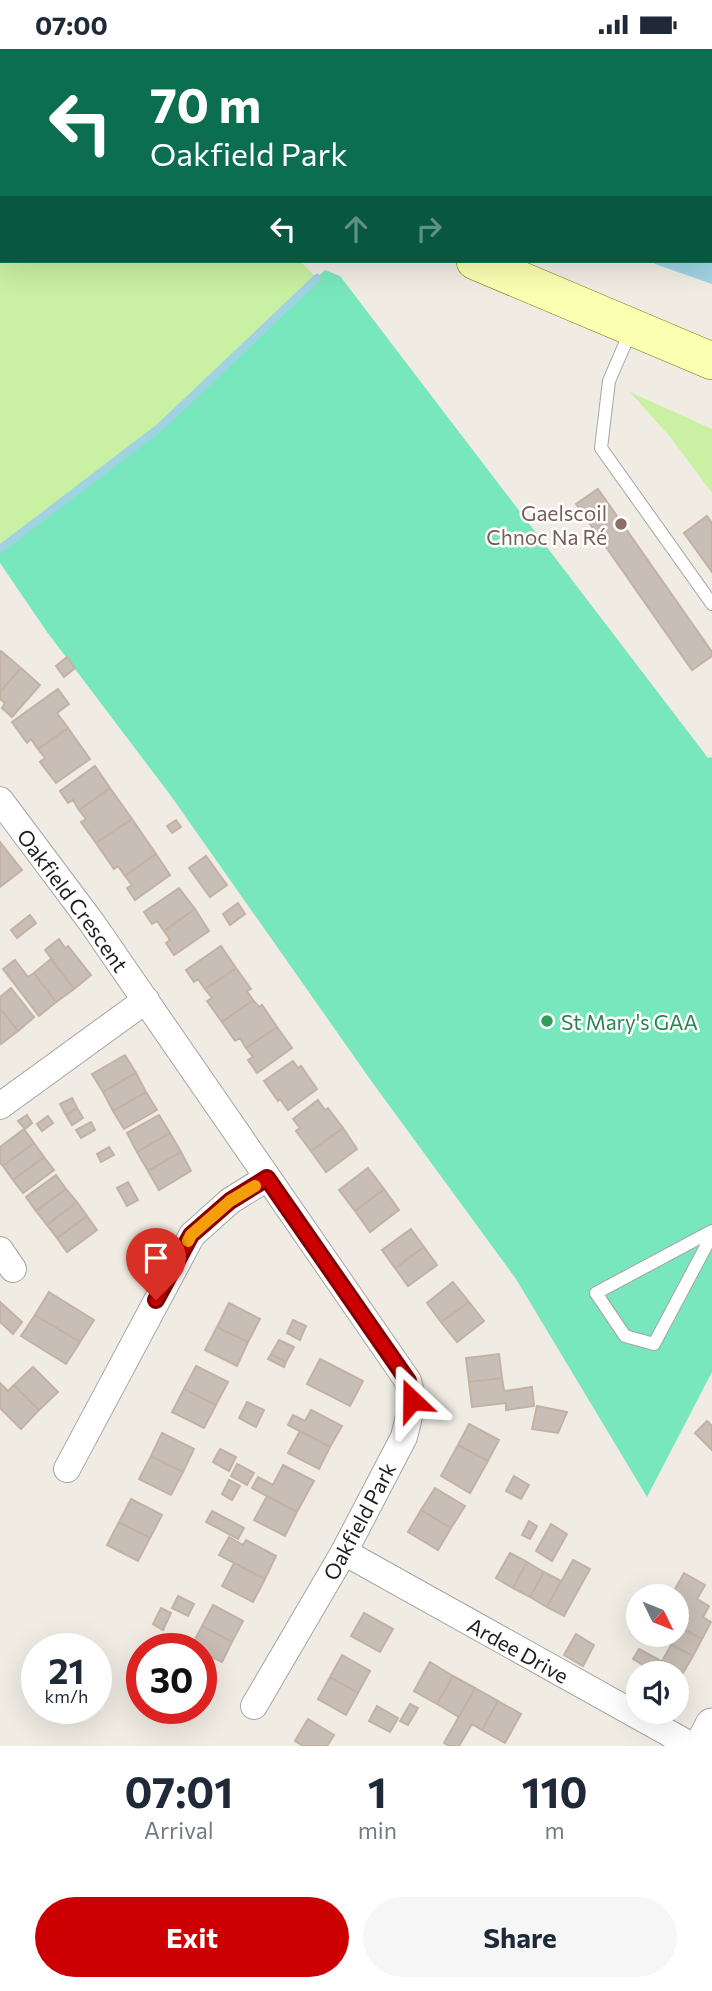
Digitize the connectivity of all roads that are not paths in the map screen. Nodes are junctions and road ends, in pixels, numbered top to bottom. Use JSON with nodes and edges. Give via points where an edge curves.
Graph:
{"nodes":[{"id":1,"x":480,"y":263,"type":"edge"},
{"id":2,"x":632,"y":327,"type":"junction"},
{"id":3,"x":712,"y":361,"type":"edge"},
{"id":4,"x":712,"y":604,"type":"edge"},
{"id":5,"x":0,"y":800,"type":"edge"},
{"id":6,"x":146,"y":1000,"type":"junction"},
{"id":7,"x":0,"y":1106,"type":"edge"},
{"id":8,"x":267,"y":1178,"type":"junction"},
{"id":9,"x":712,"y":1233,"type":"edge"},
{"id":10,"x":67,"y":1469,"type":"dead end"},
{"id":11,"x":344,"y":1552,"type":"junction"},
{"id":12,"x":254,"y":1706,"type":"dead end"},
{"id":13,"x":712,"y":1725,"type":"edge"},
{"id":14,"x":692,"y":1746,"type":"edge"},
{"id":15,"x":701,"y":1746,"type":"edge"}],
"edges":[{"from":1,"to":2,"type":"main road"},
{"from":2,"to":3,"type":"main road"},
{"from":2,"to":4,"type":"lane","via":[[609,380],[601,448]]},
{"from":5,"to":6,"type":"street","name":"Oakfield Crescent"},
{"from":6,"to":7,"type":"street"},
{"from":6,"to":8,"type":"street","name":"Oakfield Crescent"},
{"from":8,"to":10,"type":"street","via":[[230,1201],[191,1235]]},
{"from":8,"to":11,"type":"street","name":"Oakfield Park","via":[[408,1381],[412,1400],[404,1437]]},
{"from":9,"to":9,"type":"lane","via":[[654,1344],[625,1336],[596,1293]]},
{"from":11,"to":12,"type":"street","name":"Oakfield Park"},
{"from":11,"to":14,"type":"street","name":"Ardee Drive"},
{"from":13,"to":15,"type":"street"}]}
